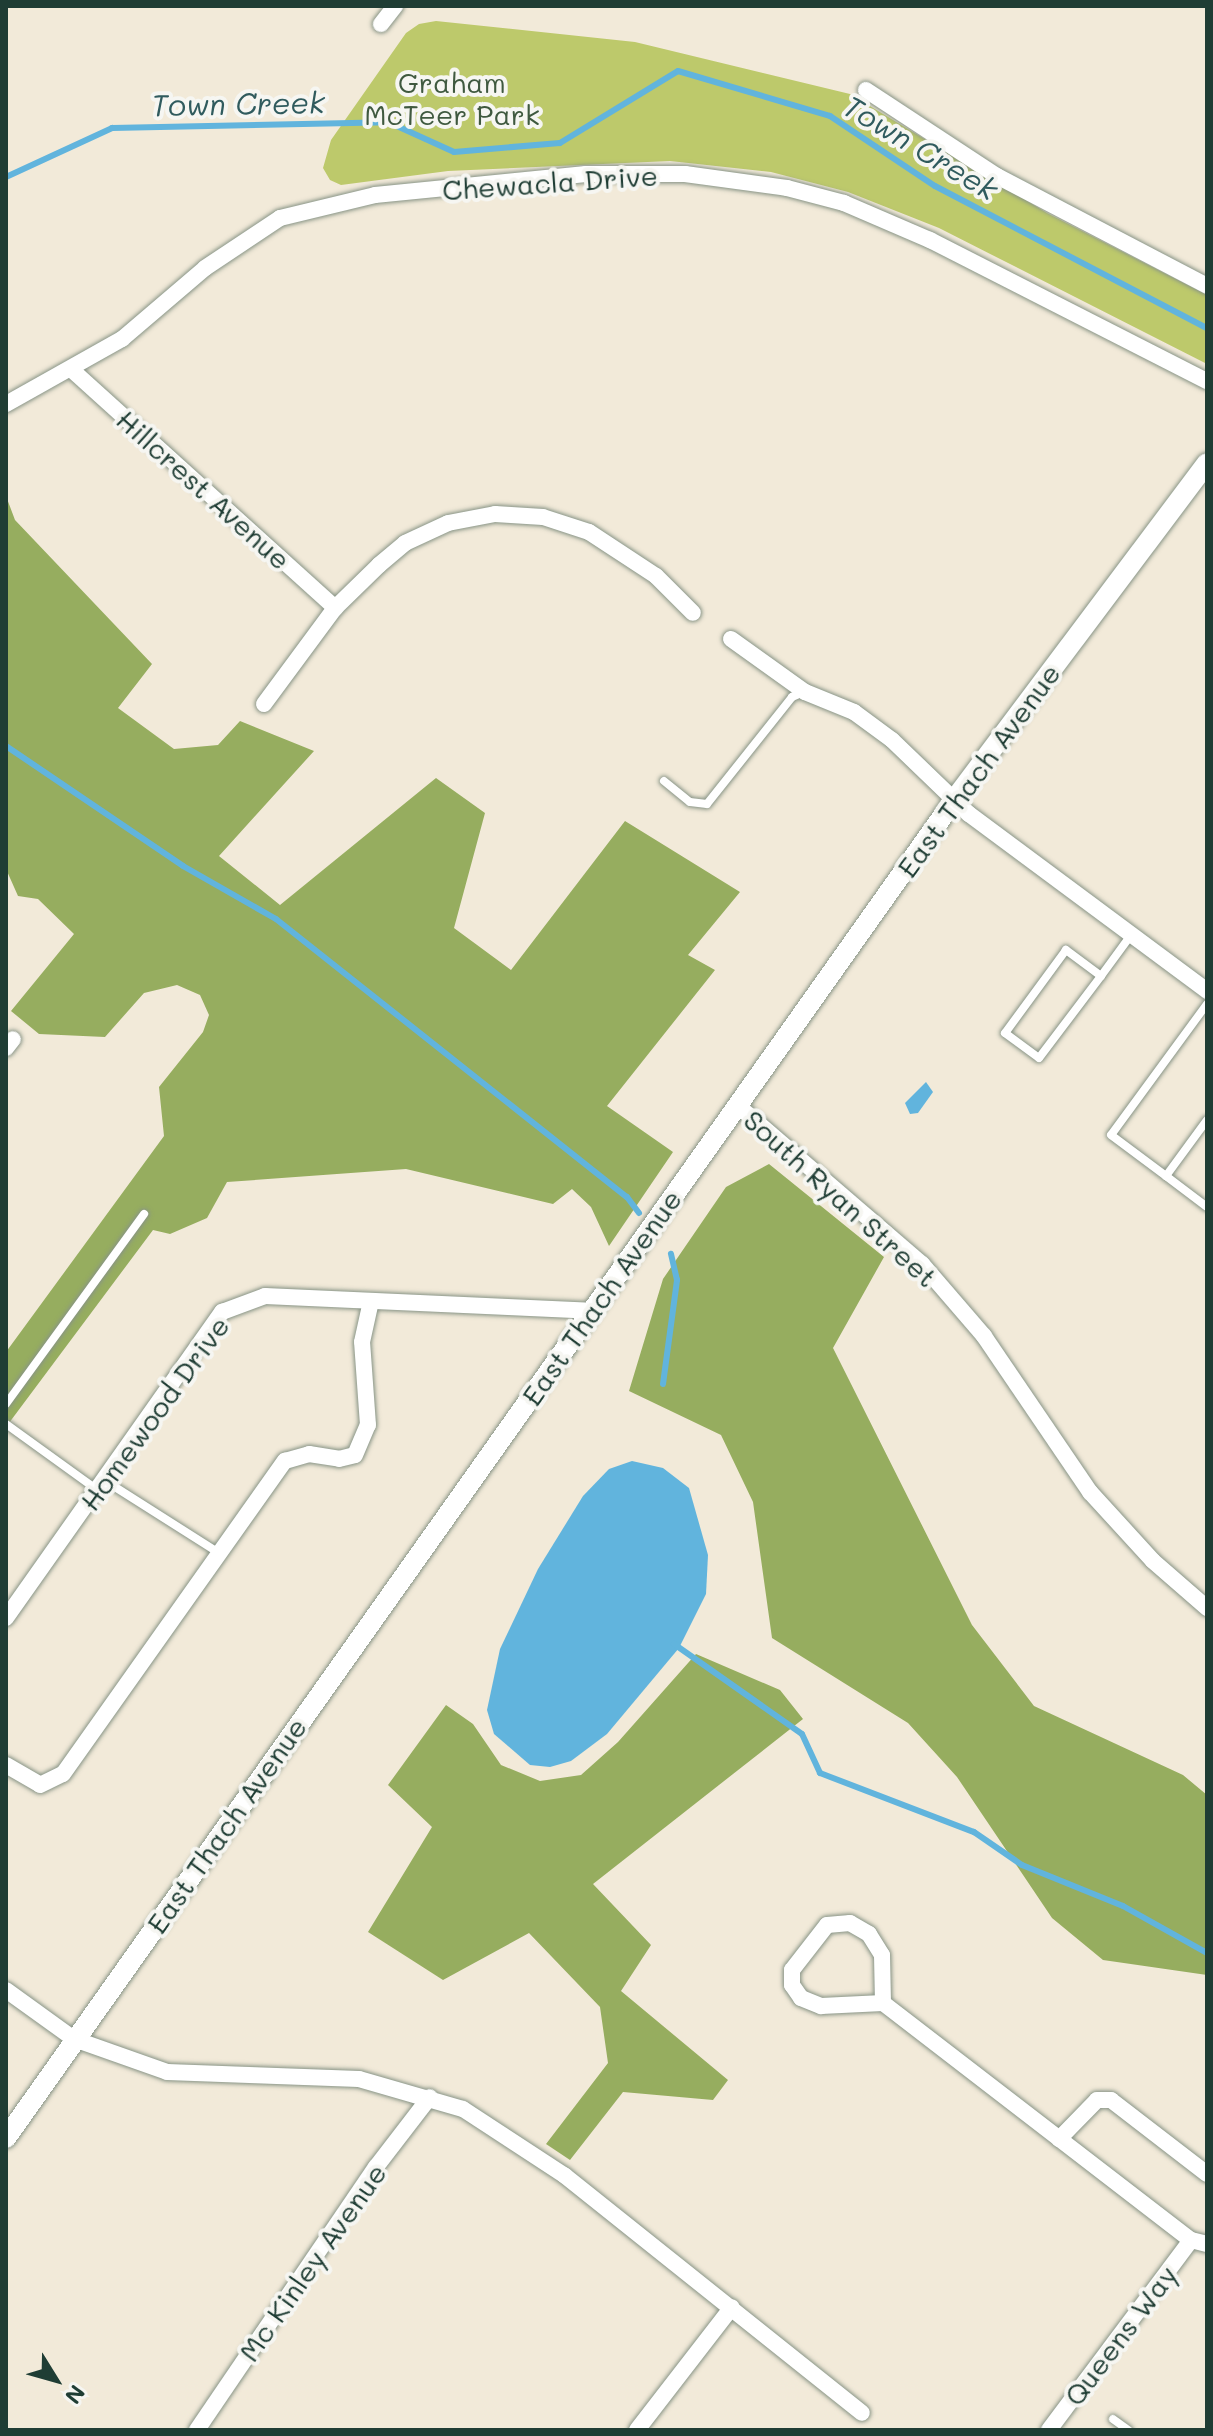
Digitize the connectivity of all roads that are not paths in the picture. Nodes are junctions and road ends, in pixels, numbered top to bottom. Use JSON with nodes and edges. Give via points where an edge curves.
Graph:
{"nodes":[{"id":1,"x":395,"y":6,"type":"edge"},
{"id":2,"x":381,"y":24,"type":"dead end"},
{"id":3,"x":866,"y":90,"type":"dead end"},
{"id":4,"x":1207,"y":286,"type":"edge"},
{"id":5,"x":72,"y":370,"type":"junction"},
{"id":6,"x":1207,"y":381,"type":"edge"},
{"id":7,"x":6,"y":404,"type":"edge"},
{"id":8,"x":1207,"y":463,"type":"edge"},
{"id":9,"x":335,"y":608,"type":"junction"},
{"id":10,"x":693,"y":613,"type":"dead end"},
{"id":11,"x":731,"y":639,"type":"dead end"},
{"id":12,"x":805,"y":692,"type":"junction"},
{"id":13,"x":264,"y":704,"type":"dead end"},
{"id":14,"x":664,"y":781,"type":"dead end"},
{"id":15,"x":954,"y":800,"type":"junction"},
{"id":16,"x":1131,"y":935,"type":"junction"},
{"id":17,"x":1101,"y":976,"type":"junction"},
{"id":18,"x":1207,"y":991,"type":"edge"},
{"id":19,"x":1207,"y":1004,"type":"edge"},
{"id":20,"x":737,"y":1105,"type":"junction"},
{"id":21,"x":1207,"y":1120,"type":"edge"},
{"id":22,"x":1166,"y":1176,"type":"junction"},
{"id":23,"x":1207,"y":1207,"type":"edge"},
{"id":24,"x":144,"y":1214,"type":"dead end"},
{"id":25,"x":371,"y":1301,"type":"junction"},
{"id":26,"x":591,"y":1311,"type":"junction"},
{"id":27,"x":6,"y":1404,"type":"edge"},
{"id":28,"x":6,"y":1424,"type":"edge"},
{"id":29,"x":100,"y":1485,"type":"junction"},
{"id":30,"x":220,"y":1554,"type":"junction"},
{"id":31,"x":1207,"y":1608,"type":"edge"},
{"id":32,"x":6,"y":1618,"type":"edge"},
{"id":33,"x":6,"y":1765,"type":"edge"},
{"id":34,"x":6,"y":1990,"type":"edge"},
{"id":35,"x":883,"y":2003,"type":"junction"},
{"id":36,"x":74,"y":2039,"type":"junction"},
{"id":37,"x":430,"y":2097,"type":"junction"},
{"id":38,"x":6,"y":2138,"type":"edge"},
{"id":39,"x":1059,"y":2139,"type":"junction"},
{"id":40,"x":1207,"y":2174,"type":"edge"},
{"id":41,"x":1199,"y":2242,"type":"edge"},
{"id":42,"x":732,"y":2307,"type":"junction"},
{"id":43,"x":862,"y":2413,"type":"dead end"},
{"id":44,"x":1113,"y":2419,"type":"dead end"},
{"id":45,"x":197,"y":2430,"type":"edge"},
{"id":46,"x":637,"y":2430,"type":"edge"},
{"id":47,"x":1049,"y":2430,"type":"edge"},
{"id":48,"x":1128,"y":2430,"type":"edge"}],
"edges":[{"from":1,"to":2,"type":"street"},
{"from":3,"to":4,"type":"street","via":[[1010,184]]},
{"from":5,"to":6,"type":"street","name":"Chewacla Drive","via":[[122,339],[205,268],[280,218],[375,195],[586,174],[685,174],[787,188],[844,203],[930,240]]},
{"from":5,"to":7,"type":"street","name":"Chewacla Drive"},
{"from":5,"to":9,"type":"street","name":"Hillcrest Avenue"},
{"from":8,"to":15,"type":"street","name":"East Thach Avenue"},
{"from":9,"to":10,"type":"street","via":[[405,543],[448,523],[495,514],[543,517],[589,532],[656,576]]},
{"from":9,"to":13,"type":"street"},
{"from":11,"to":12,"type":"street"},
{"from":12,"to":14,"type":"lane","via":[[792,697],[707,804],[690,802]]},
{"from":12,"to":15,"type":"street","via":[[854,712]]},
{"from":15,"to":16,"type":"street"},
{"from":15,"to":20,"type":"street","name":"East Thach Avenue"},
{"from":16,"to":17,"type":"lane"},
{"from":16,"to":18,"type":"street"},
{"from":17,"to":17,"type":"lane","via":[[1039,1058],[1005,1033],[1066,950]]},
{"from":19,"to":22,"type":"lane","via":[[1111,1135]]},
{"from":20,"to":26,"type":"street","name":"East Thach Avenue"},
{"from":20,"to":31,"type":"street","name":"South Ryan Street","via":[[922,1264],[984,1336],[1120,1528]]},
{"from":21,"to":22,"type":"lane"},
{"from":22,"to":23,"type":"lane"},
{"from":24,"to":27,"type":"lane"},
{"from":25,"to":26,"type":"street","name":"Homewood Drive"},
{"from":25,"to":29,"type":"street","name":"Homewood Drive","via":[[265,1296],[222,1312]]},
{"from":25,"to":30,"type":"street","via":[[362,1342],[365,1441],[355,1455],[339,1459],[309,1454],[285,1461]]},
{"from":26,"to":36,"type":"street","name":"East Thach Avenue"},
{"from":28,"to":29,"type":"lane"},
{"from":29,"to":30,"type":"lane"},
{"from":29,"to":32,"type":"street","name":"Homewood Drive"},
{"from":30,"to":33,"type":"street","via":[[63,1774],[40,1785]]},
{"from":34,"to":36,"type":"street"},
{"from":35,"to":35,"type":"street","via":[[821,2006],[801,1998],[792,1985],[792,1970],[827,1925],[850,1923],[869,1934],[882,1955]]},
{"from":35,"to":39,"type":"street"},
{"from":36,"to":37,"type":"street","via":[[167,2072],[359,2079]]},
{"from":36,"to":38,"type":"street","name":"East Thach Avenue"},
{"from":37,"to":42,"type":"street","via":[[492,2123]]},
{"from":37,"to":45,"type":"street","name":"Mc Kinley Avenue","via":[[376,2167]]},
{"from":39,"to":40,"type":"street","via":[[1097,2100],[1111,2100]]},
{"from":39,"to":41,"type":"street"},
{"from":41,"to":47,"type":"street","name":"Queens Way"},
{"from":42,"to":43,"type":"street"},
{"from":42,"to":46,"type":"street"},
{"from":44,"to":48,"type":"lane"}]}
